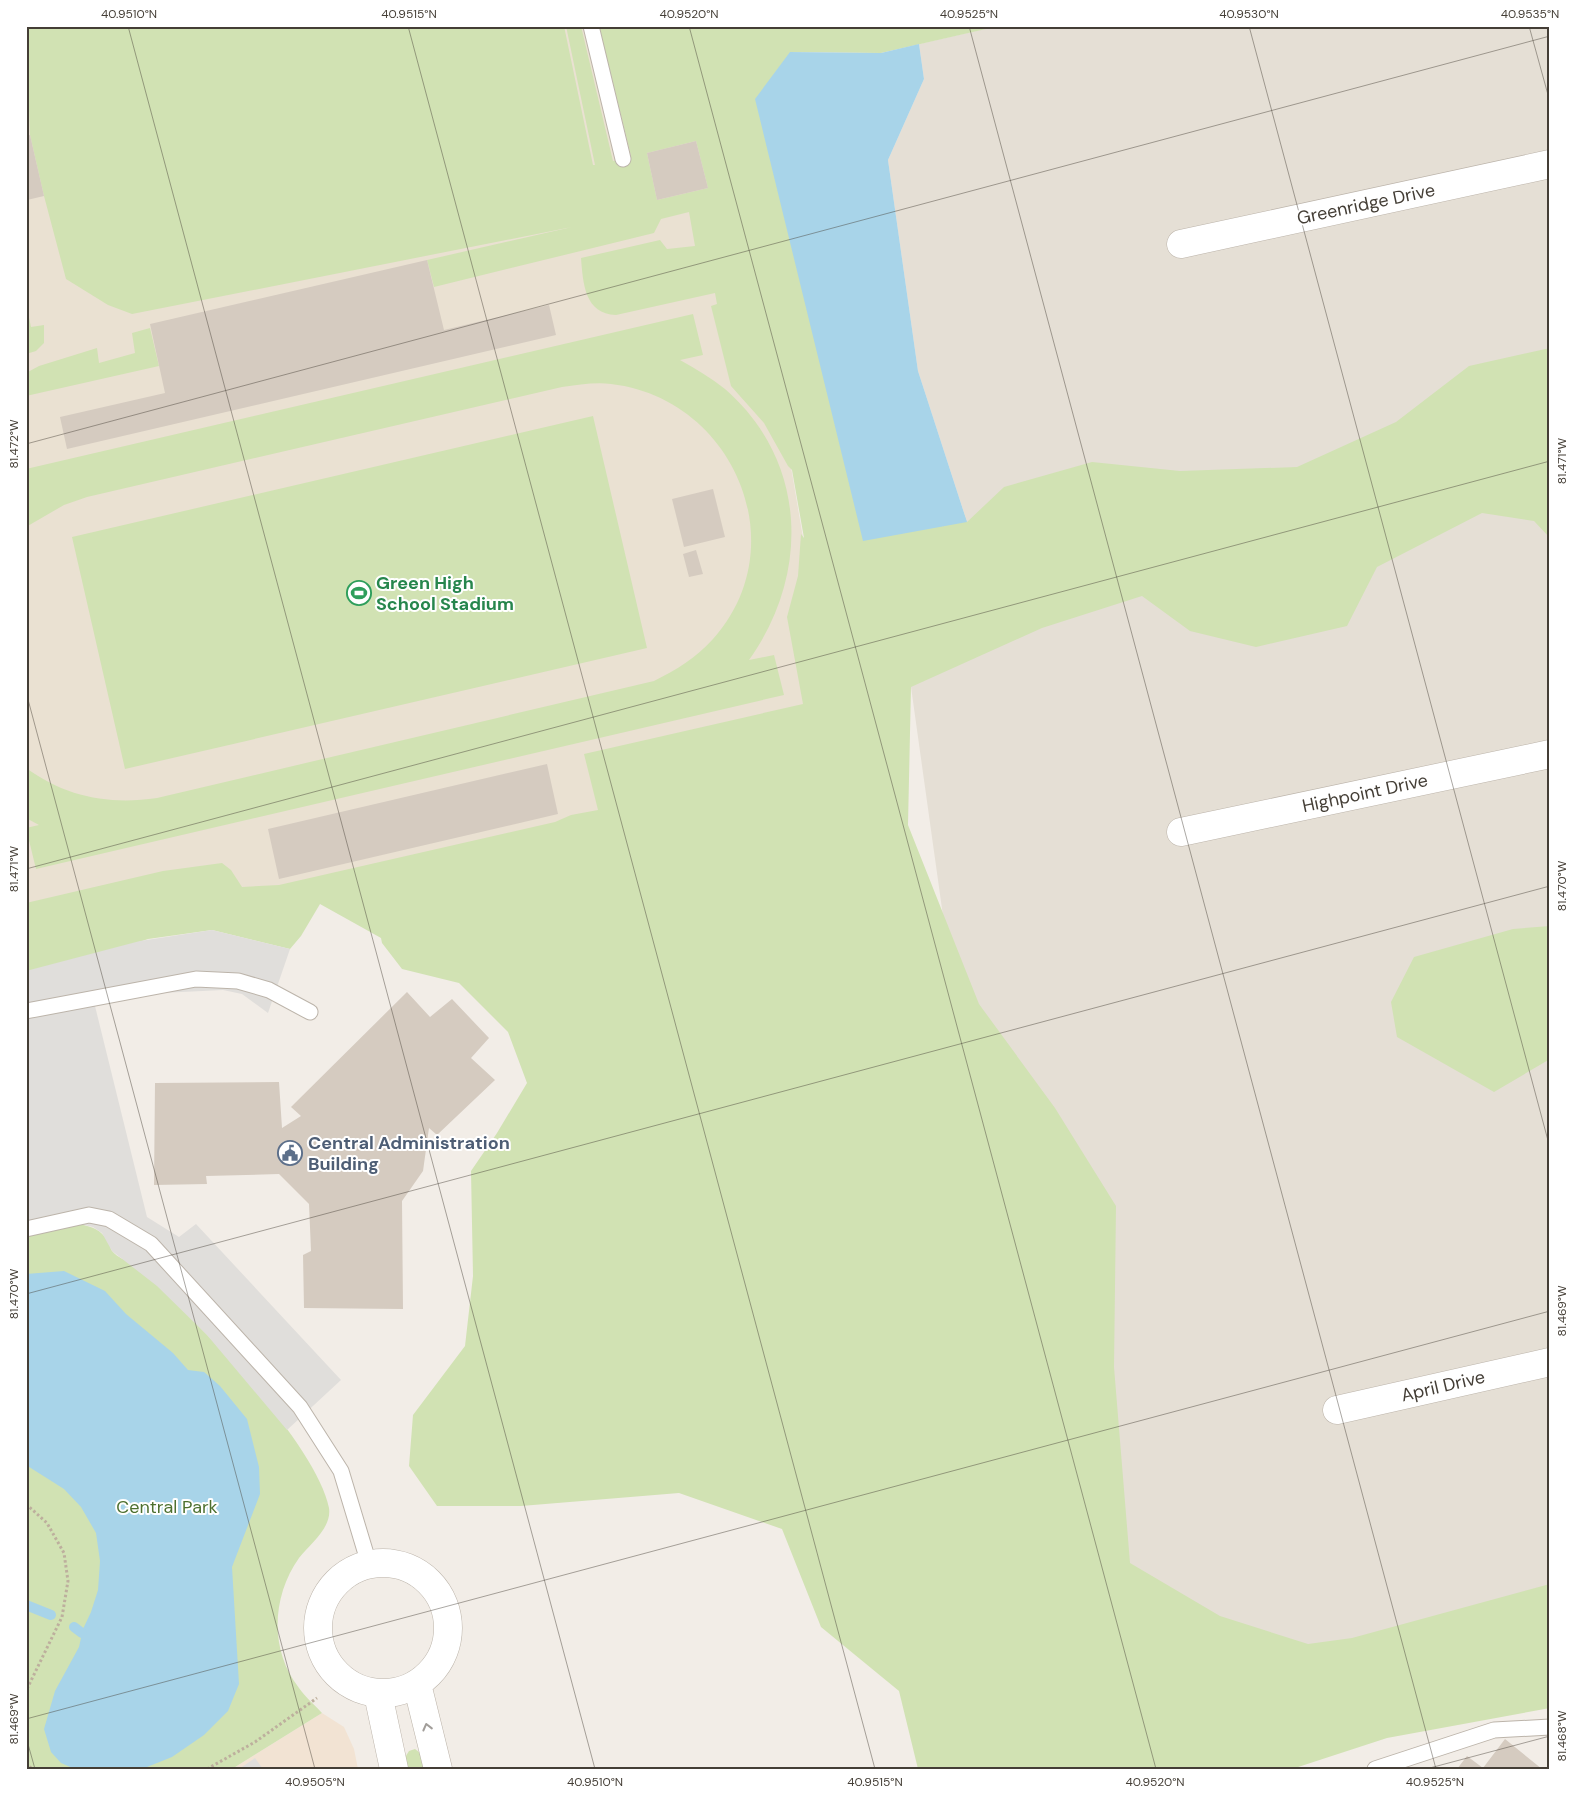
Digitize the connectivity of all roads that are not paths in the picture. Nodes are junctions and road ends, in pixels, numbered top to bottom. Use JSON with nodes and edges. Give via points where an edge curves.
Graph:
{"nodes":[{"id":1,"x":591,"y":26,"type":"edge"},
{"id":2,"x":623,"y":159,"type":"dead end"},
{"id":3,"x":1550,"y":164,"type":"edge"},
{"id":4,"x":1181,"y":244,"type":"dead end"},
{"id":5,"x":1550,"y":754,"type":"edge"},
{"id":6,"x":1181,"y":832,"type":"dead end"},
{"id":7,"x":26,"y":1011,"type":"edge"},
{"id":8,"x":310,"y":1012,"type":"dead end"},
{"id":9,"x":26,"y":1229,"type":"edge"},
{"id":10,"x":1550,"y":1362,"type":"edge"},
{"id":11,"x":1337,"y":1410,"type":"dead end"},
{"id":12,"x":369,"y":1564,"type":"junction"},
{"id":13,"x":417,"y":1684,"type":"junction"},
{"id":14,"x":378,"y":1694,"type":"junction"},
{"id":15,"x":1550,"y":1727,"type":"edge"},
{"id":16,"x":394,"y":1769,"type":"edge"},
{"id":17,"x":438,"y":1769,"type":"edge"},
{"id":18,"x":1375,"y":1769,"type":"edge"}],
"edges":[{"from":1,"to":2,"type":"lane"},
{"from":3,"to":4,"type":"street","name":"Greenridge Drive"},
{"from":5,"to":6,"type":"street","name":"Highpoint Drive"},
{"from":7,"to":8,"type":"lane","via":[[196,979],[238,981],[269,990]]},
{"from":9,"to":12,"type":"lane","via":[[89,1215],[109,1219],[151,1244],[300,1407],[341,1471]]},
{"from":10,"to":11,"type":"street","name":"April Drive"},
{"from":12,"to":13,"type":"street","via":[[401,1565],[421,1574],[436,1589],[446,1609],[449,1630],[444,1652],[433,1671]]},
{"from":12,"to":14,"type":"street","via":[[340,1578],[326,1596],[319,1616],[318,1638],[325,1659],[339,1676],[357,1688]]},
{"from":13,"to":14,"type":"street","via":[[398,1692]]},
{"from":17,"to":13,"type":"street","one_way":true},
{"from":14,"to":16,"type":"street"},
{"from":15,"to":18,"type":"lane","via":[[1494,1730]]}]}
